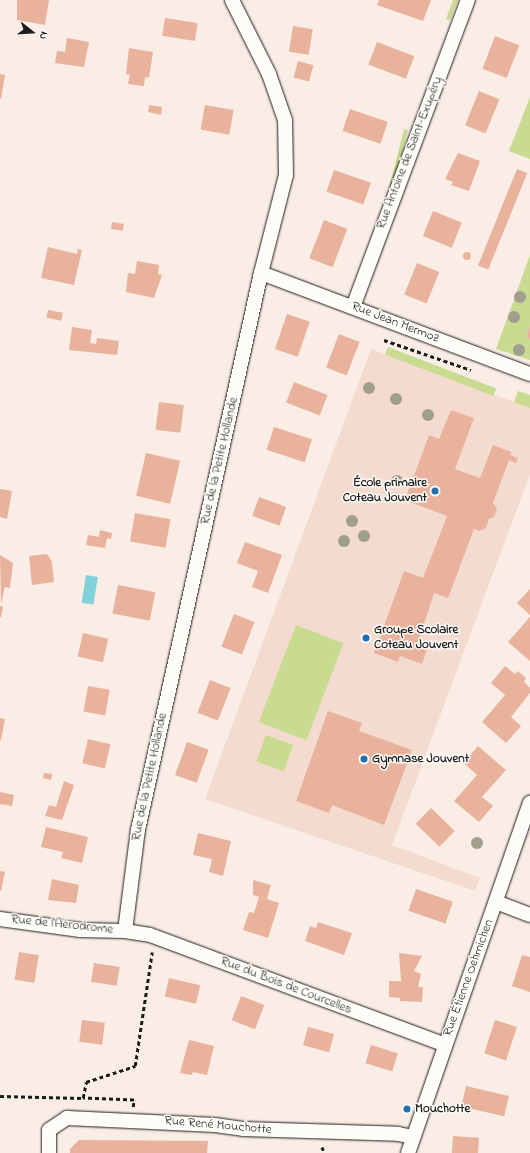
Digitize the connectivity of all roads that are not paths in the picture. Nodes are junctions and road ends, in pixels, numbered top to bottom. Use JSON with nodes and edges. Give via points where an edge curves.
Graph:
{"nodes":[{"id":1,"x":232,"y":0,"type":"edge"},
{"id":2,"x":468,"y":0,"type":"edge"},
{"id":3,"x":261,"y":274,"type":"junction"},
{"id":4,"x":352,"y":307,"type":"junction"},
{"id":5,"x":530,"y":374,"type":"edge"},
{"id":6,"x":530,"y":803,"type":"edge"},
{"id":7,"x":496,"y":902,"type":"junction"},
{"id":8,"x":530,"y":915,"type":"edge"},
{"id":9,"x":0,"y":919,"type":"edge"},
{"id":10,"x":125,"y":931,"type":"junction"},
{"id":11,"x":445,"y":1045,"type":"junction"},
{"id":12,"x":413,"y":1137,"type":"junction"},
{"id":13,"x":49,"y":1153,"type":"edge"},
{"id":14,"x":408,"y":1153,"type":"edge"}],
"edges":[{"from":1,"to":3,"type":"street","name":"Rue de la Petite Hollande","via":[[269,74],[285,120],[286,175]]},
{"from":2,"to":4,"type":"street","name":"Rue Antoine de Saint-Exupéry"},
{"from":3,"to":4,"type":"street","name":"Rue Jean Mermoz"},
{"from":3,"to":10,"type":"street","name":"Rue de la Petite Hollande","via":[[138,830]]},
{"from":4,"to":5,"type":"street","name":"Rue Jean Mermoz"},
{"from":6,"to":7,"type":"street","name":"Rue Étienne Oehmichen"},
{"from":7,"to":8,"type":"street"},
{"from":7,"to":11,"type":"street","name":"Rue Étienne Oehmichen"},
{"from":9,"to":10,"type":"street","name":"Rue de l'Aérodrome","via":[[80,930]]},
{"from":10,"to":11,"type":"street","name":"Rue du Bois de Courcelles","via":[[150,935]]},
{"from":11,"to":12,"type":"street","name":"Rue Étienne Oehmichen"},
{"from":12,"to":13,"type":"street","name":"Rue René Mouchotte","via":[[398,1134],[243,1129],[214,1124],[133,1119],[67,1118],[49,1130]]},
{"from":12,"to":14,"type":"street","name":"Rue Étienne Oehmichen"}]}
